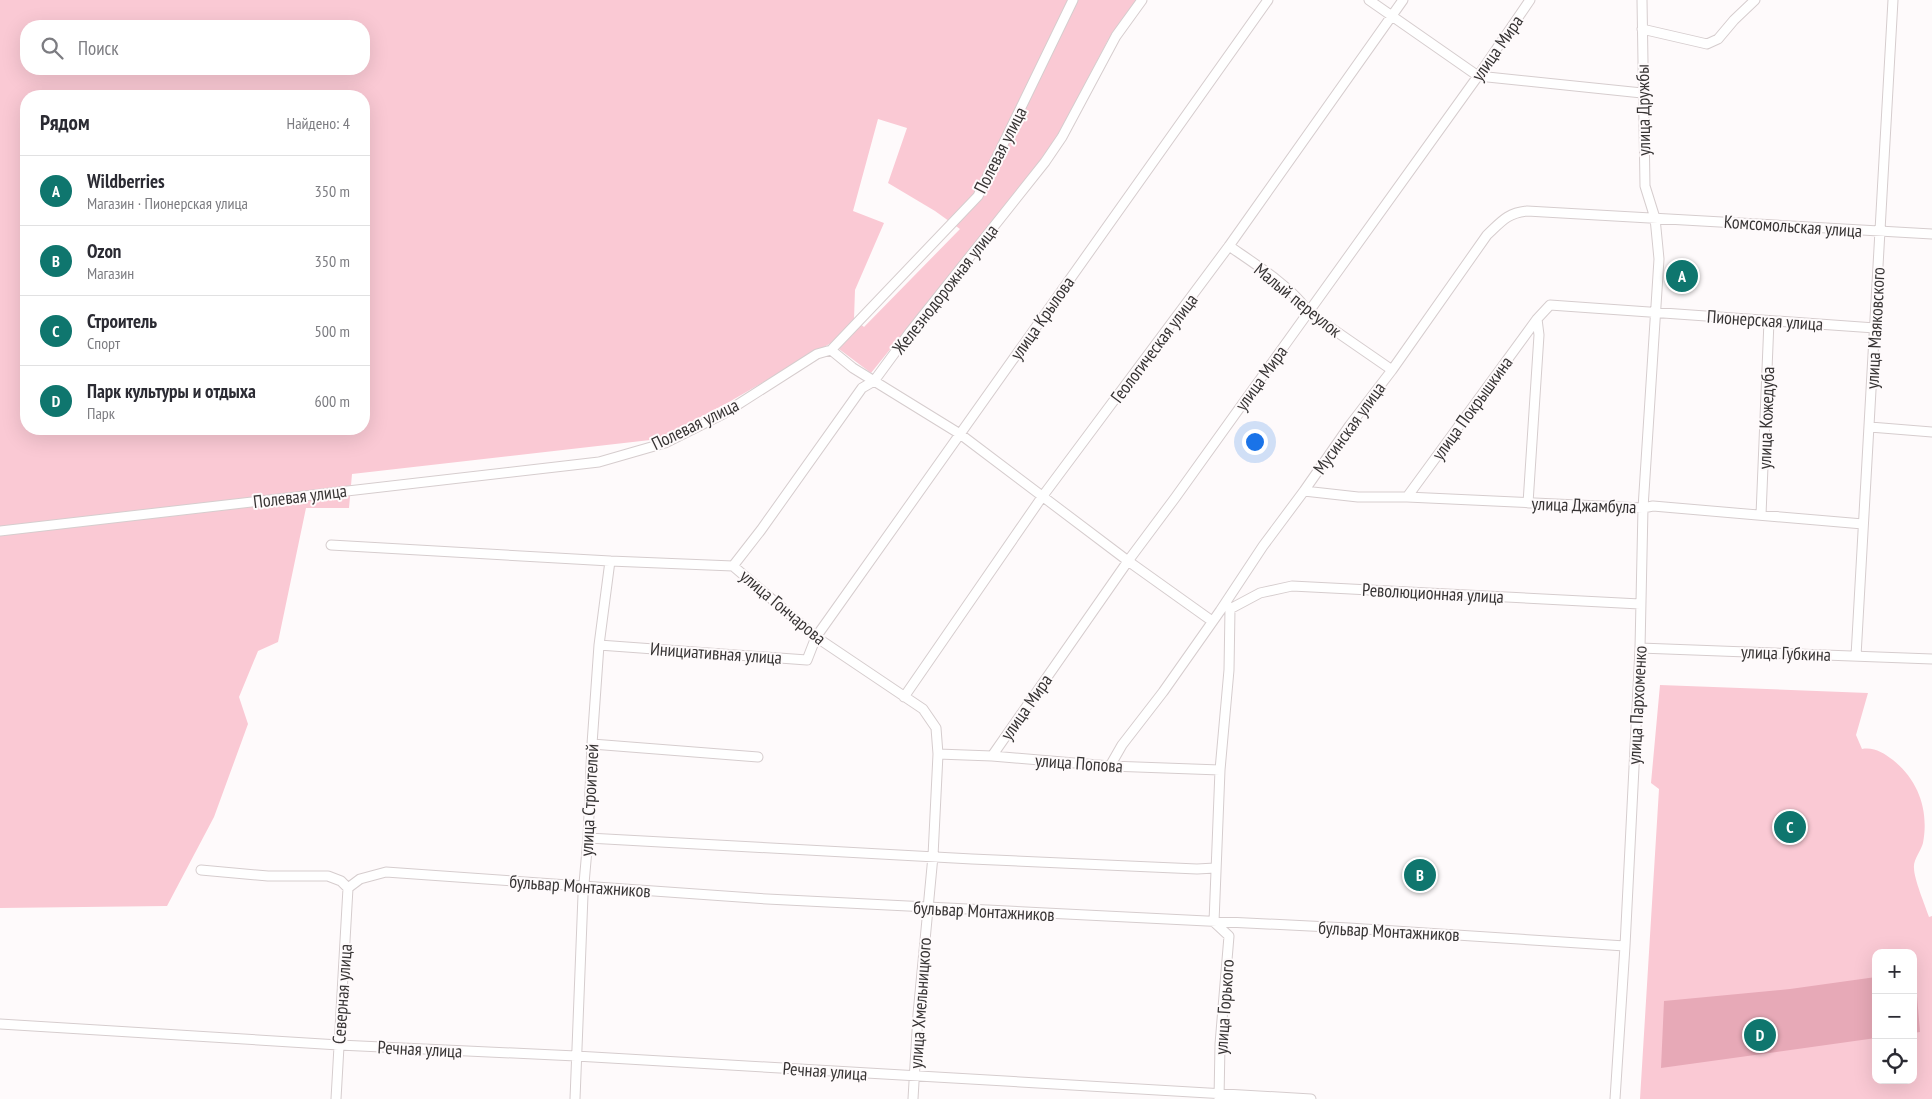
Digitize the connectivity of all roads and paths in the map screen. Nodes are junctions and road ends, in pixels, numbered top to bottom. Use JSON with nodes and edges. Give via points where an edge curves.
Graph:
{"nodes":[{"id":1,"x":1073,"y":0,"type":"edge"},
{"id":2,"x":1142,"y":0,"type":"edge"},
{"id":3,"x":1268,"y":0,"type":"edge"},
{"id":4,"x":1369,"y":0,"type":"edge"},
{"id":5,"x":1404,"y":0,"type":"edge"},
{"id":6,"x":1530,"y":0,"type":"edge"},
{"id":7,"x":1642,"y":0,"type":"edge"},
{"id":8,"x":1755,"y":0,"type":"edge"},
{"id":9,"x":1894,"y":0,"type":"edge"},
{"id":10,"x":1392,"y":17,"type":"junction"},
{"id":11,"x":1642,"y":29,"type":"junction"},
{"id":12,"x":1478,"y":76,"type":"junction"},
{"id":13,"x":1642,"y":93,"type":"junction"},
{"id":14,"x":1655,"y":218,"type":"junction"},
{"id":15,"x":1881,"y":231,"type":"junction"},
{"id":16,"x":1932,"y":234,"type":"edge"},
{"id":17,"x":1229,"y":246,"type":"junction"},
{"id":18,"x":1656,"y":311,"type":"junction"},
{"id":19,"x":1308,"y":312,"type":"junction"},
{"id":20,"x":1537,"y":319,"type":"junction"},
{"id":21,"x":1770,"y":321,"type":"junction"},
{"id":22,"x":1875,"y":328,"type":"junction"},
{"id":23,"x":831,"y":350,"type":"junction"},
{"id":24,"x":1392,"y":370,"type":"junction"},
{"id":25,"x":874,"y":381,"type":"junction"},
{"id":26,"x":1870,"y":427,"type":"junction"},
{"id":27,"x":1932,"y":432,"type":"edge"},
{"id":28,"x":960,"y":434,"type":"junction"},
{"id":29,"x":1304,"y":491,"type":"junction"},
{"id":30,"x":1042,"y":497,"type":"junction"},
{"id":31,"x":1407,"y":497,"type":"junction"},
{"id":32,"x":1528,"y":503,"type":"junction"},
{"id":33,"x":1643,"y":508,"type":"junction"},
{"id":34,"x":1762,"y":514,"type":"junction"},
{"id":35,"x":1863,"y":524,"type":"junction"},
{"id":36,"x":0,"y":531,"type":"edge"},
{"id":37,"x":331,"y":544,"type":"dead end"},
{"id":38,"x":610,"y":561,"type":"junction"},
{"id":39,"x":1128,"y":561,"type":"junction"},
{"id":40,"x":733,"y":566,"type":"junction"},
{"id":41,"x":1640,"y":604,"type":"junction"},
{"id":42,"x":1228,"y":606,"type":"junction"},
{"id":43,"x":1212,"y":621,"type":"junction"},
{"id":44,"x":816,"y":637,"type":"junction"},
{"id":45,"x":600,"y":645,"type":"junction"},
{"id":46,"x":1640,"y":648,"type":"junction"},
{"id":47,"x":1856,"y":656,"type":"junction"},
{"id":48,"x":1932,"y":659,"type":"edge"},
{"id":49,"x":904,"y":697,"type":"junction"},
{"id":50,"x":592,"y":744,"type":"junction"},
{"id":51,"x":938,"y":754,"type":"junction"},
{"id":52,"x":992,"y":756,"type":"junction"},
{"id":53,"x":758,"y":757,"type":"dead end"},
{"id":54,"x":1110,"y":766,"type":"junction"},
{"id":55,"x":1220,"y":770,"type":"junction"},
{"id":56,"x":588,"y":838,"type":"junction"},
{"id":57,"x":933,"y":856,"type":"junction"},
{"id":58,"x":1216,"y":868,"type":"junction"},
{"id":59,"x":201,"y":870,"type":"dead end"},
{"id":60,"x":584,"y":886,"type":"junction"},
{"id":61,"x":348,"y":888,"type":"junction"},
{"id":62,"x":929,"y":908,"type":"junction"},
{"id":63,"x":1214,"y":922,"type":"junction"},
{"id":64,"x":1625,"y":946,"type":"junction"},
{"id":65,"x":0,"y":1024,"type":"edge"},
{"id":66,"x":339,"y":1045,"type":"junction"},
{"id":67,"x":576,"y":1056,"type":"junction"},
{"id":68,"x":914,"y":1076,"type":"junction"},
{"id":69,"x":1219,"y":1097,"type":"edge"},
{"id":70,"x":336,"y":1099,"type":"edge"},
{"id":71,"x":575,"y":1099,"type":"edge"},
{"id":72,"x":913,"y":1099,"type":"edge"},
{"id":73,"x":1311,"y":1099,"type":"edge"},
{"id":74,"x":1615,"y":1099,"type":"edge"}],
"edges":[{"from":1,"to":23,"type":"street","name":"Полевая улица","via":[[978,196]]},
{"from":2,"to":25,"type":"street","name":"Железнодорожная улица","via":[[1116,36],[1062,137],[1045,162]]},
{"from":3,"to":28,"type":"street","name":"улица Крылова"},
{"from":4,"to":10,"type":"street"},
{"from":5,"to":10,"type":"street","name":"Геологическая улица"},
{"from":6,"to":12,"type":"street","name":"улица Мира"},
{"from":7,"to":11,"type":"street","name":"улица Дружбы"},
{"from":8,"to":11,"type":"street","via":[[1718,39],[1707,44]]},
{"from":9,"to":15,"type":"street","name":"улица Маяковского"},
{"from":10,"to":12,"type":"street"},
{"from":10,"to":17,"type":"street","name":"Геологическая улица"},
{"from":11,"to":13,"type":"street","name":"улица Дружбы"},
{"from":12,"to":13,"type":"street"},
{"from":12,"to":19,"type":"street","name":"улица Мира"},
{"from":13,"to":14,"type":"street","name":"улица Дружбы","via":[[1645,186]]},
{"from":14,"to":15,"type":"street","name":"Комсомольская улица"},
{"from":14,"to":18,"type":"street","name":"улица Дружбы","via":[[1659,259]]},
{"from":14,"to":24,"type":"street","name":"Мусинская улица","via":[[1527,211],[1506,217],[1487,235]]},
{"from":15,"to":16,"type":"street","name":"Комсомольская улица"},
{"from":15,"to":22,"type":"street","name":"улица Маяковского"},
{"from":17,"to":19,"type":"street","name":"Малый переулок","via":[[1302,302]]},
{"from":17,"to":30,"type":"street","name":"Геологическая улица"},
{"from":18,"to":20,"type":"street","name":"улица Покрышкина","via":[[1550,305]]},
{"from":18,"to":21,"type":"street","name":"Пионерская улица"},
{"from":18,"to":33,"type":"street","name":"улица Пархоменко"},
{"from":19,"to":24,"type":"street","name":"Малый переулок"},
{"from":19,"to":39,"type":"street","name":"улица Мира"},
{"from":20,"to":31,"type":"street","name":"улица Покрышкина"},
{"from":20,"to":32,"type":"street","name":"улица Покрышкина","via":[[1540,335]]},
{"from":21,"to":22,"type":"street","name":"Пионерская улица"},
{"from":21,"to":34,"type":"street","name":"улица Кожедуба"},
{"from":22,"to":26,"type":"street","name":"улица Маяковского"},
{"from":23,"to":25,"type":"street"},
{"from":23,"to":36,"type":"street","name":"Полевая улица","via":[[817,354],[722,414],[665,443],[599,462]]},
{"from":24,"to":29,"type":"street","name":"Мусинская улица"},
{"from":25,"to":28,"type":"street"},
{"from":25,"to":40,"type":"street","name":"Железнодорожная улица","via":[[862,388]]},
{"from":26,"to":27,"type":"street"},
{"from":26,"to":35,"type":"street","name":"улица Маяковского"},
{"from":28,"to":30,"type":"street"},
{"from":28,"to":44,"type":"street","name":"улица Крылова"},
{"from":29,"to":31,"type":"street","name":"улица Джамбула","via":[[1358,497]]},
{"from":29,"to":42,"type":"street","name":"Мусинская улица","via":[[1263,546]]},
{"from":30,"to":39,"type":"street"},
{"from":30,"to":49,"type":"street","name":"Геологическая улица"},
{"from":31,"to":32,"type":"street","name":"улица Джамбула"},
{"from":32,"to":33,"type":"street","name":"улица Джамбула"},
{"from":33,"to":34,"type":"street","name":"улица Джамбула","via":[[1653,506]]},
{"from":33,"to":41,"type":"street","name":"улица Пархоменко"},
{"from":34,"to":35,"type":"street","name":"улица Джамбула"},
{"from":35,"to":47,"type":"street","name":"улица Маяковского"},
{"from":37,"to":38,"type":"street","name":"улица Гончарова"},
{"from":38,"to":40,"type":"street","name":"улица Гончарова"},
{"from":38,"to":45,"type":"street","name":"улица Строителей"},
{"from":39,"to":43,"type":"street"},
{"from":39,"to":52,"type":"street","name":"улица Мира"},
{"from":40,"to":44,"type":"street","name":"улица Гончарова"},
{"from":41,"to":42,"type":"street","name":"Революционная улица","via":[[1292,586],[1260,593]]},
{"from":41,"to":46,"type":"street","name":"улица Пархоменко"},
{"from":42,"to":43,"type":"street","name":"Мусинская улица"},
{"from":42,"to":55,"type":"street","via":[[1229,670]]},
{"from":43,"to":54,"type":"street","name":"Мусинская улица"},
{"from":44,"to":45,"type":"street","name":"Инициативная улица","via":[[807,660]]},
{"from":44,"to":49,"type":"street","name":"улица Гончарова"},
{"from":45,"to":50,"type":"street","name":"улица Строителей"},
{"from":46,"to":47,"type":"street","name":"улица Губкина"},
{"from":46,"to":64,"type":"street","name":"улица Пархоменко"},
{"from":47,"to":48,"type":"street","name":"улица Губкина"},
{"from":49,"to":51,"type":"street","name":"улица Гончарова","via":[[923,709],[936,728]]},
{"from":50,"to":53,"type":"street"},
{"from":50,"to":56,"type":"street","name":"улица Строителей"},
{"from":51,"to":52,"type":"street","name":"улица Попова"},
{"from":51,"to":57,"type":"street","name":"улица Гончарова"},
{"from":52,"to":54,"type":"street","name":"улица Попова"},
{"from":54,"to":55,"type":"street","name":"улица Попова"},
{"from":55,"to":58,"type":"street"},
{"from":56,"to":57,"type":"street"},
{"from":56,"to":60,"type":"street","name":"улица Строителей"},
{"from":57,"to":58,"type":"street"},
{"from":57,"to":62,"type":"street","name":"улица Гончарова"},
{"from":58,"to":63,"type":"street"},
{"from":59,"to":61,"type":"street","via":[[268,876],[328,876]]},
{"from":60,"to":61,"type":"street","name":"бульвар Монтажников","via":[[386,872],[360,879]]},
{"from":60,"to":62,"type":"street","name":"бульвар Монтажников"},
{"from":60,"to":67,"type":"street","name":"улица Строителей"},
{"from":61,"to":66,"type":"street","name":"Северная улица"},
{"from":62,"to":63,"type":"street","name":"бульвар Монтажников"},
{"from":62,"to":68,"type":"street","name":"улица Хмельницкого"},
{"from":63,"to":64,"type":"street","name":"бульвар Монтажников"},
{"from":63,"to":69,"type":"street","name":"улица Горького","via":[[1229,936]]},
{"from":64,"to":74,"type":"street","name":"улица Пархоменко"},
{"from":65,"to":66,"type":"street","name":"Речная улица"},
{"from":66,"to":67,"type":"street","name":"Речная улица"},
{"from":66,"to":70,"type":"street","name":"Северная улица"},
{"from":67,"to":68,"type":"street","name":"Речная улица"},
{"from":67,"to":71,"type":"street","name":"улица Строителей"},
{"from":68,"to":69,"type":"street","name":"Речная улица"},
{"from":68,"to":72,"type":"street","name":"улица Хмельницкого"},
{"from":69,"to":73,"type":"street","name":"Речная улица"}]}
